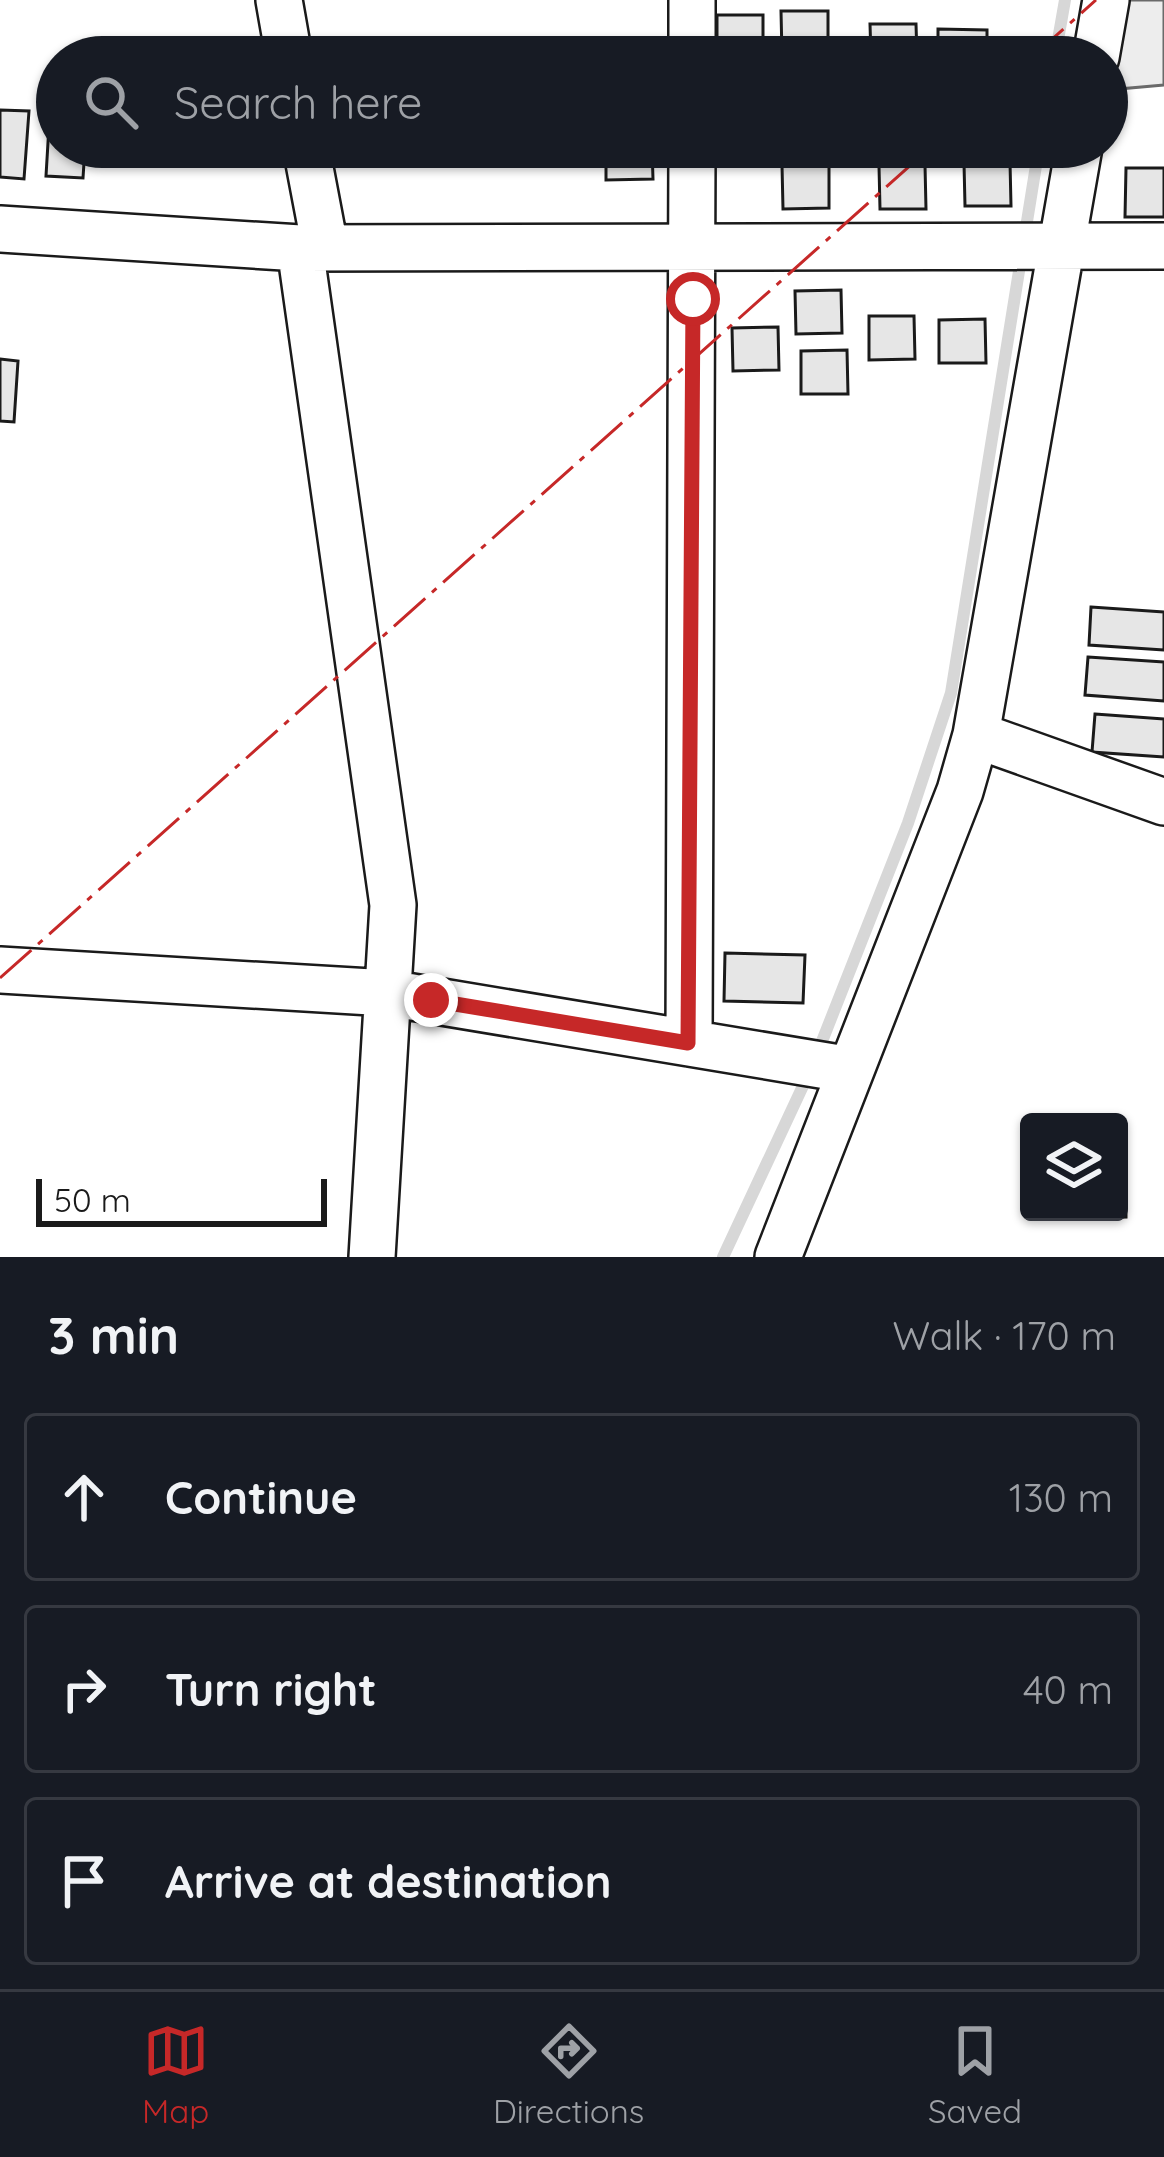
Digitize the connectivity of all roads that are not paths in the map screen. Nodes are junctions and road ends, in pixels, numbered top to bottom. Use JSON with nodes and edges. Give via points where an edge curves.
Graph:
{"nodes":[{"id":1,"x":279,"y":0,"type":"edge"},
{"id":2,"x":692,"y":0,"type":"edge"},
{"id":3,"x":1106,"y":0,"type":"edge"},
{"id":4,"x":285,"y":36,"type":"edge"},
{"id":5,"x":692,"y":36,"type":"edge"},
{"id":6,"x":1100,"y":36,"type":"edge"},
{"id":7,"x":307,"y":168,"type":"edge"},
{"id":8,"x":692,"y":168,"type":"edge"},
{"id":9,"x":1075,"y":168,"type":"edge"},
{"id":10,"x":0,"y":230,"type":"edge"},
{"id":11,"x":693,"y":245,"type":"junction"},
{"id":12,"x":1164,"y":246,"type":"edge"},
{"id":13,"x":312,"y":248,"type":"junction"},
{"id":14,"x":1060,"y":249,"type":"junction"},
{"id":15,"x":976,"y":735,"type":"junction"},
{"id":16,"x":1164,"y":802,"type":"edge"},
{"id":17,"x":0,"y":970,"type":"edge"},
{"id":18,"x":388,"y":993,"type":"junction"},
{"id":19,"x":688,"y":1043,"type":"junction"},
{"id":20,"x":851,"y":1070,"type":"junction"},
{"id":21,"x":372,"y":1257,"type":"edge"},
{"id":22,"x":778,"y":1257,"type":"edge"}],
"edges":[{"from":1,"to":4,"type":"street"},
{"from":2,"to":5,"type":"street"},
{"from":3,"to":6,"type":"street"},
{"from":7,"to":13,"type":"street"},
{"from":8,"to":11,"type":"street"},
{"from":9,"to":14,"type":"street"},
{"from":10,"to":13,"type":"street"},
{"from":11,"to":13,"type":"street"},
{"from":11,"to":14,"type":"street"},
{"from":11,"to":19,"type":"street"},
{"from":12,"to":14,"type":"street"},
{"from":13,"to":18,"type":"street","via":[[393,905]]},
{"from":14,"to":15,"type":"street"},
{"from":15,"to":16,"type":"street"},
{"from":15,"to":20,"type":"street"},
{"from":17,"to":18,"type":"street"},
{"from":18,"to":19,"type":"street"},
{"from":18,"to":21,"type":"street"},
{"from":19,"to":20,"type":"street"},
{"from":20,"to":22,"type":"street"}]}
